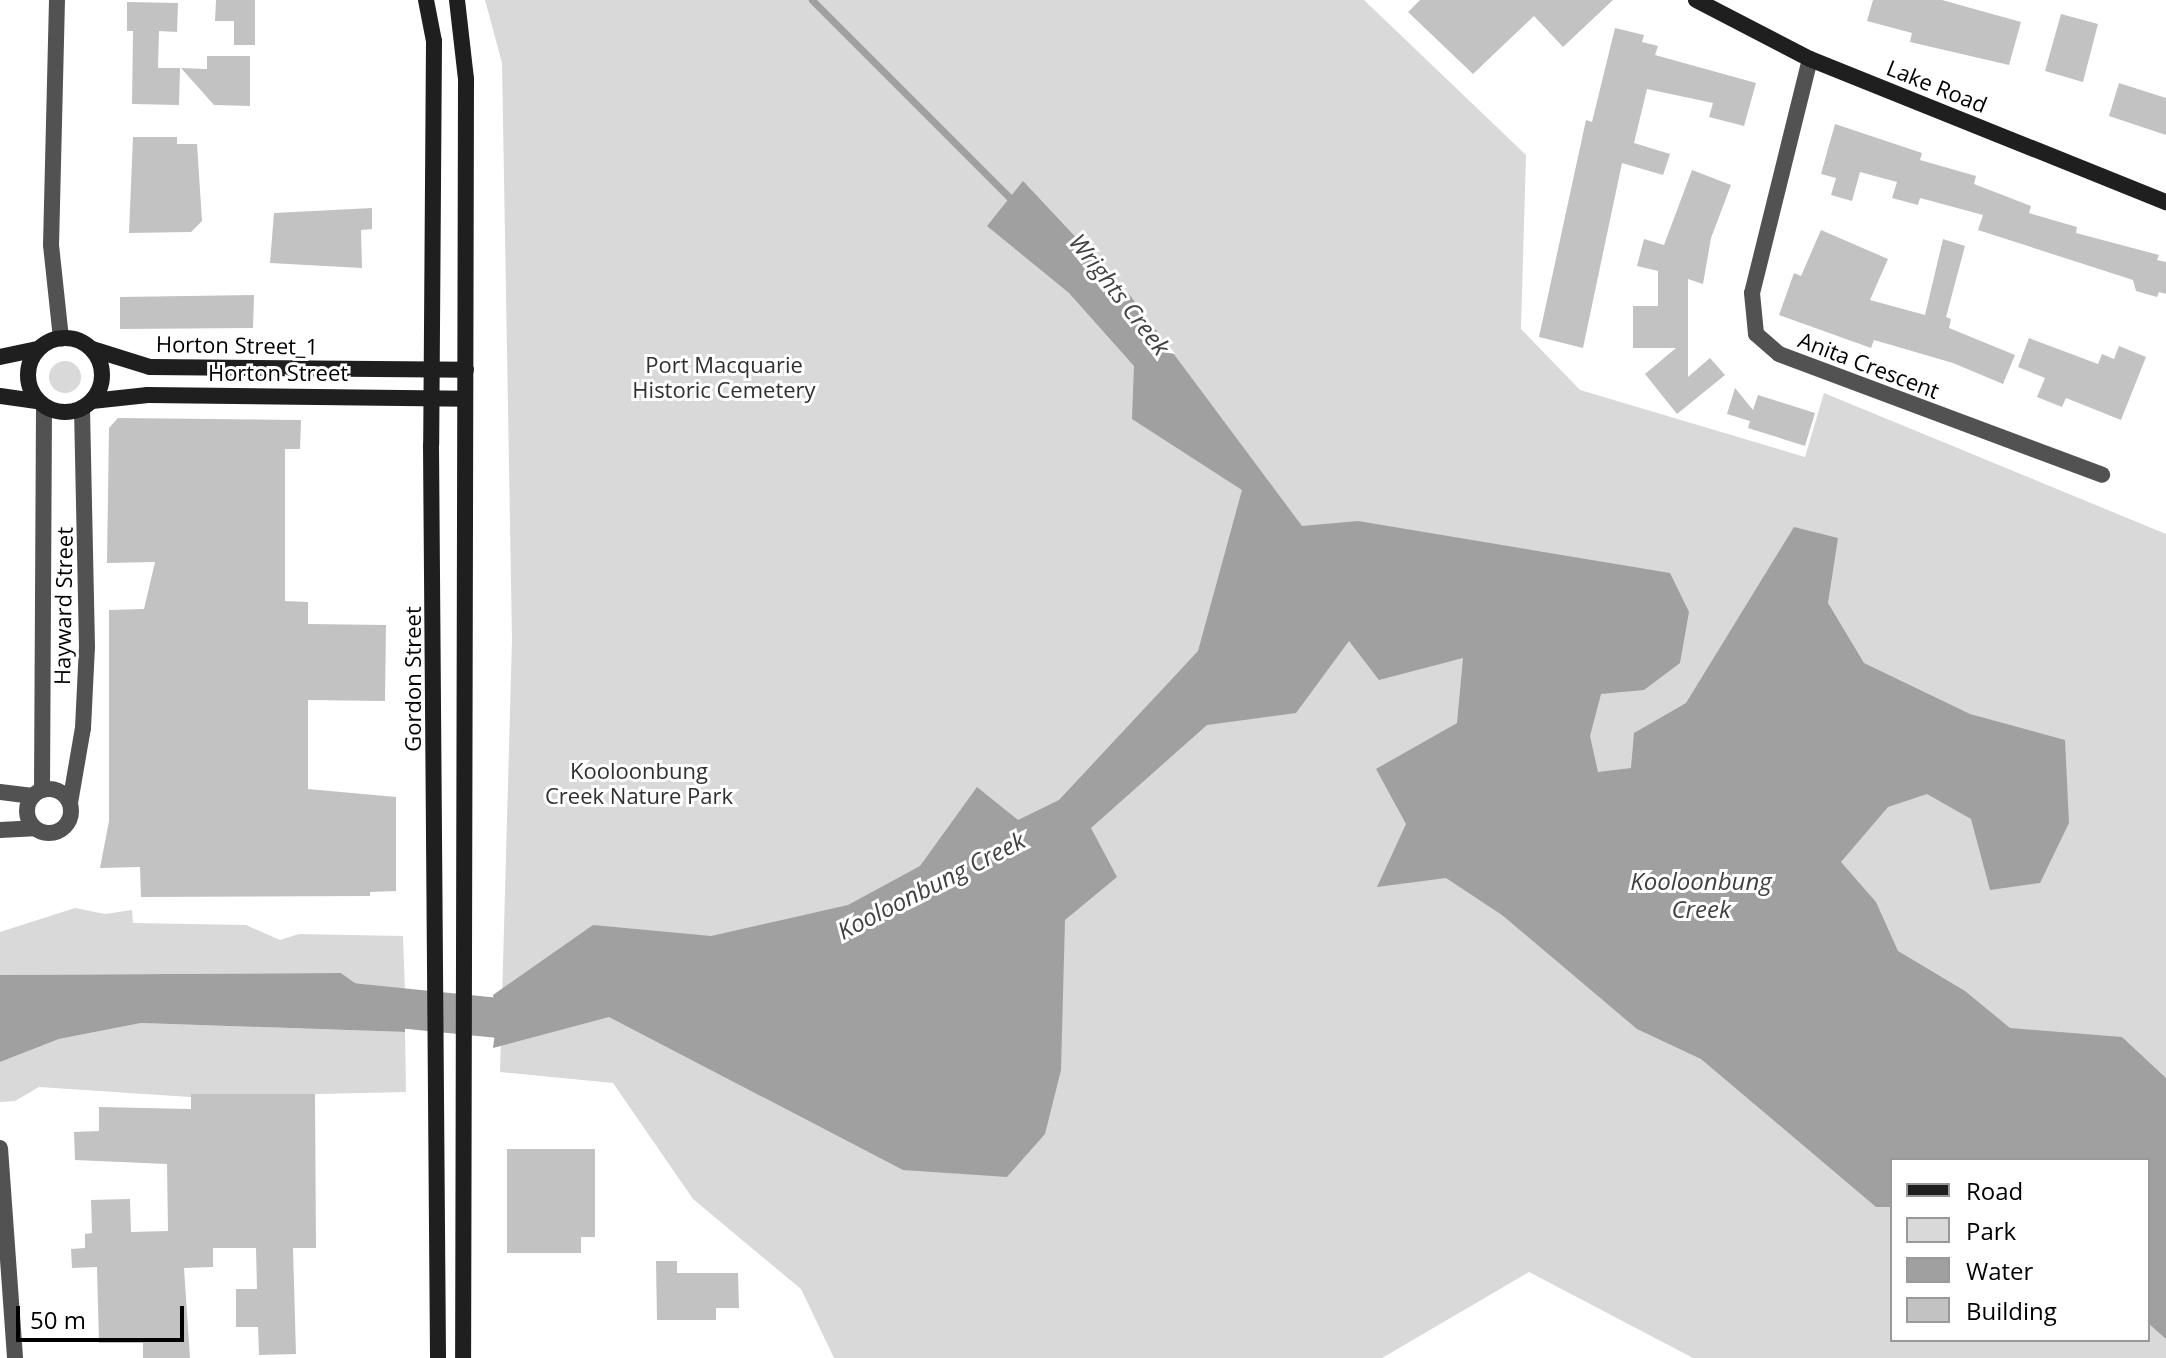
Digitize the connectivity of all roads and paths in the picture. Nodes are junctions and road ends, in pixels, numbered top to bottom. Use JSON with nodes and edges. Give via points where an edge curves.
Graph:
{"nodes":[{"id":1,"x":57,"y":0,"type":"edge"},
{"id":2,"x":426,"y":0,"type":"edge"},
{"id":3,"x":457,"y":0,"type":"edge"},
{"id":4,"x":1696,"y":0,"type":"edge"},
{"id":5,"x":1810,"y":59,"type":"junction"},
{"id":6,"x":2166,"y":202,"type":"edge"},
{"id":7,"x":61,"y":338,"type":"junction"},
{"id":8,"x":37,"y":349,"type":"junction"},
{"id":9,"x":92,"y":349,"type":"junction"},
{"id":10,"x":0,"y":357,"type":"edge"},
{"id":11,"x":432,"y":370,"type":"junction"},
{"id":12,"x":466,"y":370,"type":"junction"},
{"id":13,"x":0,"y":396,"type":"edge"},
{"id":14,"x":432,"y":399,"type":"junction"},
{"id":15,"x":464,"y":399,"type":"junction"},
{"id":16,"x":40,"y":404,"type":"junction"},
{"id":17,"x":87,"y":405,"type":"junction"},
{"id":18,"x":2102,"y":475,"type":"dead end"},
{"id":19,"x":0,"y":792,"type":"edge"},
{"id":20,"x":38,"y":793,"type":"junction"},
{"id":21,"x":70,"y":803,"type":"junction"},
{"id":22,"x":34,"y":828,"type":"junction"},
{"id":23,"x":0,"y":830,"type":"edge"},
{"id":24,"x":0,"y":1148,"type":"edge"},
{"id":25,"x":15,"y":1358,"type":"edge"},
{"id":26,"x":438,"y":1358,"type":"edge"},
{"id":27,"x":463,"y":1358,"type":"edge"}],
"edges":[{"from":1,"to":7,"type":"street","via":[[51,245]]},
{"from":2,"to":11,"type":"main road","name":"Gordon Street","via":[[434,41]]},
{"from":3,"to":12,"type":"main road","via":[[466,79]]},
{"from":4,"to":5,"type":"main road","name":"Lake Road"},
{"from":5,"to":6,"type":"main road","name":"Lake Road"},
{"from":5,"to":18,"type":"street","name":"Anita Crescent","via":[[1752,293],[1756,334],[1779,354]]},
{"from":7,"to":8,"type":"main road"},
{"from":7,"to":9,"type":"main road"},
{"from":8,"to":10,"type":"main road"},
{"from":8,"to":16,"type":"main road","via":[[28,378]]},
{"from":9,"to":11,"type":"main road","name":"Horton Street_1","via":[[150,367]]},
{"from":9,"to":17,"type":"main road","via":[[102,372]]},
{"from":11,"to":12,"type":"main road"},
{"from":11,"to":14,"type":"main road","name":"Gordon Street"},
{"from":12,"to":15,"type":"main road"},
{"from":13,"to":16,"type":"main road"},
{"from":14,"to":15,"type":"main road","name":"Horton Street"},
{"from":14,"to":17,"type":"main road","name":"Horton Street","via":[[148,395]]},
{"from":14,"to":26,"type":"main road","name":"Gordon Street"},
{"from":15,"to":27,"type":"main road"},
{"from":16,"to":17,"type":"main road","via":[[56,412]]},
{"from":16,"to":20,"type":"street","name":"Hayward Street"},
{"from":17,"to":21,"type":"street","name":"Hayward Street","via":[[87,647],[83,728]]},
{"from":19,"to":20,"type":"street"},
{"from":20,"to":21,"type":"street","via":[[60,792]]},
{"from":20,"to":22,"type":"street","via":[[27,808]]},
{"from":21,"to":22,"type":"street","via":[[70,817],[62,829],[48,834]]},
{"from":22,"to":23,"type":"street"},
{"from":24,"to":25,"type":"street"}]}
